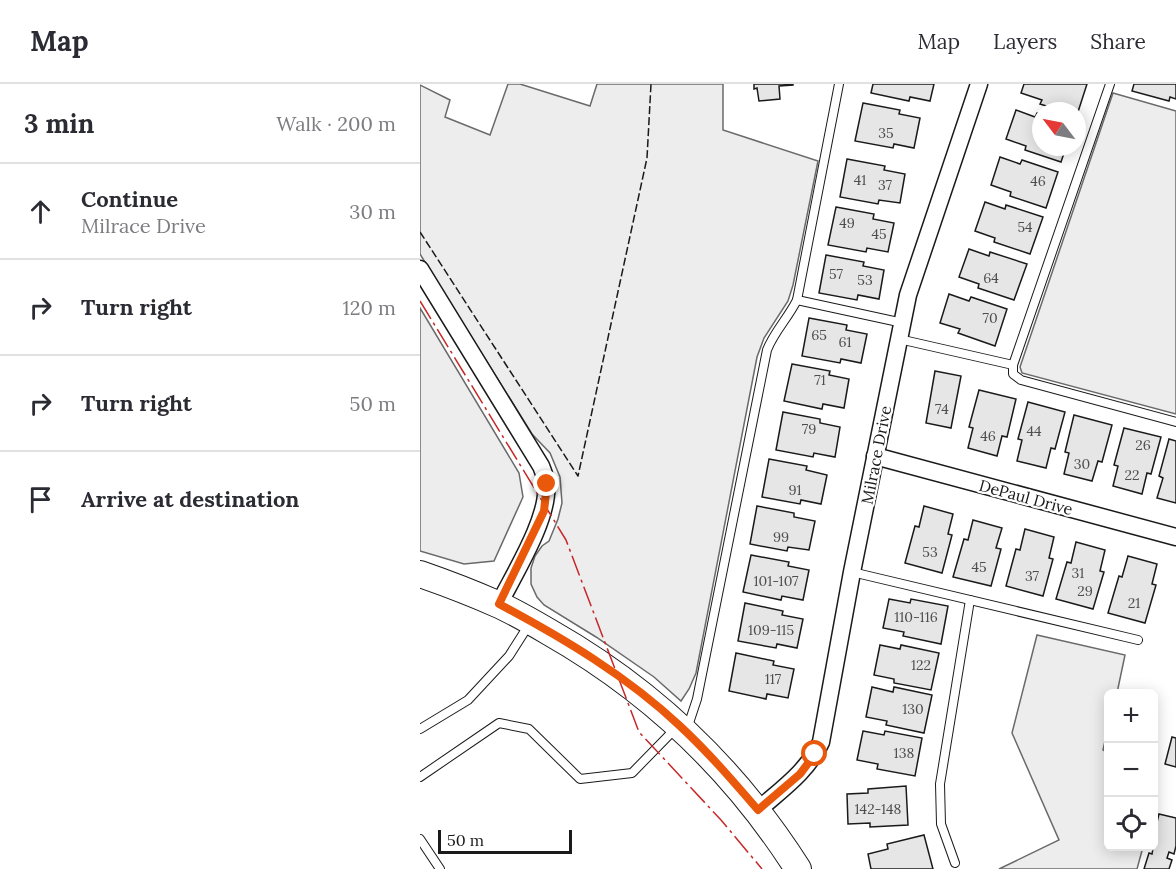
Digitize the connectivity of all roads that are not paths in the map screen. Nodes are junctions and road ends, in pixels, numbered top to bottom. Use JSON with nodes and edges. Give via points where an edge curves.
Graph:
{"nodes":[{"id":1,"x":839,"y":84,"type":"edge"},
{"id":2,"x":979,"y":84,"type":"edge"},
{"id":3,"x":1110,"y":84,"type":"edge"},
{"id":4,"x":420,"y":269,"type":"edge"},
{"id":5,"x":797,"y":300,"type":"junction"},
{"id":6,"x":901,"y":331,"type":"junction"},
{"id":7,"x":1012,"y":365,"type":"junction"},
{"id":8,"x":1176,"y":422,"type":"edge"},
{"id":9,"x":875,"y":456,"type":"junction"},
{"id":10,"x":1176,"y":537,"type":"edge"},
{"id":11,"x":852,"y":572,"type":"junction"},
{"id":12,"x":420,"y":574,"type":"edge"},
{"id":13,"x":970,"y":600,"type":"junction"},
{"id":14,"x":499,"y":604,"type":"junction"},
{"id":15,"x":530,"y":621,"type":"junction"},
{"id":16,"x":1138,"y":640,"type":"dead end"},
{"id":17,"x":420,"y":729,"type":"edge"},
{"id":18,"x":682,"y":729,"type":"junction"},
{"id":19,"x":420,"y":777,"type":"edge"},
{"id":20,"x":758,"y":810,"type":"junction"},
{"id":21,"x":420,"y":839,"type":"edge"},
{"id":22,"x":955,"y":863,"type":"dead end"},
{"id":23,"x":440,"y":869,"type":"edge"},
{"id":24,"x":798,"y":869,"type":"edge"}],
"edges":[{"from":1,"to":5,"type":"lane"},
{"from":2,"to":6,"type":"street","name":"Milrace Drive","via":[[908,295]]},
{"from":3,"to":7,"type":"lane"},
{"from":4,"to":14,"type":"street","via":[[541,466],[547,484],[544,511]]},
{"from":5,"to":6,"type":"lane"},
{"from":5,"to":18,"type":"lane","via":[[767,350],[697,699]]},
{"from":6,"to":7,"type":"lane"},
{"from":6,"to":9,"type":"street","name":"Milrace Drive"},
{"from":7,"to":8,"type":"lane","via":[[1013,374],[1021,380]]},
{"from":9,"to":10,"type":"street","name":"DePaul Drive"},
{"from":9,"to":11,"type":"street","name":"Milrace Drive"},
{"from":11,"to":13,"type":"lane"},
{"from":11,"to":20,"type":"street","name":"Milrace Drive","via":[[821,742],[800,774]]},
{"from":12,"to":14,"type":"main road"},
{"from":13,"to":16,"type":"lane"},
{"from":13,"to":22,"type":"lane","via":[[940,784],[941,824]]},
{"from":14,"to":15,"type":"main road"},
{"from":15,"to":17,"type":"lane","via":[[509,656],[468,700]]},
{"from":15,"to":18,"type":"main road","via":[[605,666]]},
{"from":18,"to":19,"type":"lane","via":[[632,773],[580,779],[530,729],[499,723]]},
{"from":18,"to":20,"type":"main road"},
{"from":20,"to":24,"type":"main road"},
{"from":21,"to":23,"type":"lane"}]}
